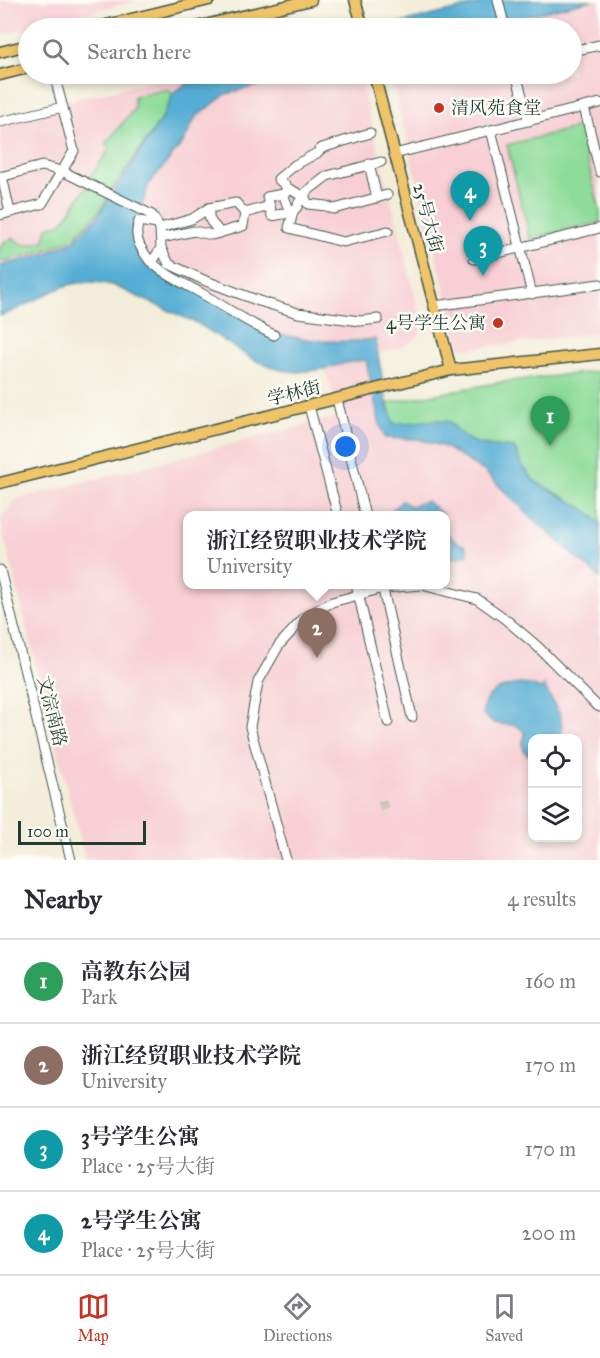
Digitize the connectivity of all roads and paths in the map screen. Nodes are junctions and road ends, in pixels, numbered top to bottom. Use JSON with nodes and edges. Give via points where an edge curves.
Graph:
{"nodes":[{"id":1,"x":209,"y":0,"type":"edge"},
{"id":2,"x":311,"y":0,"type":"edge"},
{"id":3,"x":355,"y":0,"type":"edge"},
{"id":4,"x":498,"y":0,"type":"edge"},
{"id":5,"x":135,"y":18,"type":"edge"},
{"id":6,"x":234,"y":18,"type":"edge"},
{"id":7,"x":360,"y":18,"type":"edge"},
{"id":8,"x":502,"y":18,"type":"edge"},
{"id":9,"x":600,"y":45,"type":"edge"},
{"id":10,"x":18,"y":48,"type":"edge"},
{"id":11,"x":582,"y":49,"type":"edge"},
{"id":12,"x":0,"y":52,"type":"edge"},
{"id":13,"x":18,"y":70,"type":"edge"},
{"id":14,"x":0,"y":75,"type":"edge"},
{"id":15,"x":57,"y":84,"type":"edge"},
{"id":16,"x":377,"y":84,"type":"edge"},
{"id":17,"x":519,"y":84,"type":"edge"},
{"id":18,"x":600,"y":103,"type":"edge"},
{"id":19,"x":63,"y":107,"type":"junction"},
{"id":20,"x":584,"y":107,"type":"junction"},
{"id":21,"x":529,"y":121,"type":"junction"},
{"id":22,"x":0,"y":122,"type":"edge"},
{"id":23,"x":491,"y":130,"type":"junction"},
{"id":24,"x":370,"y":133,"type":"dead end"},
{"id":25,"x":394,"y":153,"type":"junction"},
{"id":26,"x":381,"y":162,"type":"dead end"},
{"id":27,"x":369,"y":164,"type":"junction"},
{"id":28,"x":62,"y":171,"type":"junction"},
{"id":29,"x":600,"y":172,"type":"edge"},
{"id":30,"x":1,"y":177,"type":"edge"},
{"id":31,"x":286,"y":192,"type":"junction"},
{"id":32,"x":387,"y":195,"type":"dead end"},
{"id":33,"x":305,"y":198,"type":"junction"},
{"id":34,"x":377,"y":198,"type":"junction"},
{"id":35,"x":270,"y":206,"type":"junction"},
{"id":36,"x":209,"y":208,"type":"junction"},
{"id":37,"x":10,"y":212,"type":"junction"},
{"id":38,"x":292,"y":212,"type":"junction"},
{"id":39,"x":245,"y":213,"type":"junction"},
{"id":40,"x":0,"y":214,"type":"edge"},
{"id":41,"x":156,"y":222,"type":"junction"},
{"id":42,"x":600,"y":228,"type":"edge"},
{"id":43,"x":388,"y":231,"type":"dead end"},
{"id":44,"x":220,"y":233,"type":"junction"},
{"id":45,"x":161,"y":243,"type":"junction"},
{"id":46,"x":521,"y":248,"type":"junction"},
{"id":47,"x":474,"y":259,"type":"dead end"},
{"id":48,"x":150,"y":261,"type":"junction"},
{"id":49,"x":600,"y":284,"type":"edge"},
{"id":50,"x":532,"y":294,"type":"junction"},
{"id":51,"x":434,"y":306,"type":"junction"},
{"id":52,"x":378,"y":319,"type":"dead end"},
{"id":53,"x":274,"y":335,"type":"dead end"},
{"id":54,"x":600,"y":354,"type":"edge"},
{"id":55,"x":451,"y":370,"type":"junction"},
{"id":56,"x":337,"y":399,"type":"junction"},
{"id":57,"x":309,"y":406,"type":"junction"},
{"id":58,"x":0,"y":483,"type":"edge"},
{"id":59,"x":337,"y":511,"type":"edge"},
{"id":60,"x":364,"y":511,"type":"edge"},
{"id":61,"x":0,"y":570,"type":"edge"},
{"id":62,"x":384,"y":589,"type":"edge"},
{"id":63,"x":438,"y":589,"type":"edge"},
{"id":64,"x":357,"y":590,"type":"edge"},
{"id":65,"x":600,"y":707,"type":"edge"},
{"id":66,"x":412,"y":717,"type":"dead end"},
{"id":67,"x":388,"y":722,"type":"dead end"},
{"id":68,"x":71,"y":860,"type":"edge"},
{"id":69,"x":286,"y":860,"type":"edge"}],
"edges":[{"from":1,"to":5,"type":"main road"},
{"from":2,"to":6,"type":"main road"},
{"from":3,"to":7,"type":"main road"},
{"from":4,"to":8,"type":"street"},
{"from":9,"to":11,"type":"street"},
{"from":10,"to":12,"type":"main road"},
{"from":13,"to":14,"type":"main road"},
{"from":15,"to":19,"type":"street"},
{"from":16,"to":25,"type":"main road","name":"25号大街"},
{"from":17,"to":21,"type":"street"},
{"from":18,"to":20,"type":"street"},
{"from":19,"to":22,"type":"street"},
{"from":19,"to":28,"type":"street","via":[[74,151]]},
{"from":20,"to":21,"type":"street"},
{"from":20,"to":29,"type":"street"},
{"from":21,"to":23,"type":"street"},
{"from":23,"to":25,"type":"street"},
{"from":23,"to":46,"type":"street"},
{"from":24,"to":31,"type":"street","via":[[322,148],[295,165],[278,179]]},
{"from":25,"to":51,"type":"main road","name":"25号大街"},
{"from":26,"to":27,"type":"street"},
{"from":27,"to":33,"type":"street","via":[[327,176]]},
{"from":27,"to":34,"type":"street"},
{"from":28,"to":30,"type":"street","via":[[42,166]]},
{"from":28,"to":37,"type":"street","via":[[42,204]]},
{"from":28,"to":41,"type":"street"},
{"from":30,"to":37,"type":"street"},
{"from":31,"to":33,"type":"street","via":[[292,190]]},
{"from":31,"to":35,"type":"street","via":[[267,197]]},
{"from":31,"to":38,"type":"street"},
{"from":32,"to":34,"type":"street"},
{"from":33,"to":34,"type":"street","via":[[308,204],[334,209]]},
{"from":33,"to":38,"type":"street"},
{"from":35,"to":38,"type":"street","via":[[272,216]]},
{"from":35,"to":39,"type":"street"},
{"from":36,"to":39,"type":"street","via":[[236,203]]},
{"from":36,"to":41,"type":"street","via":[[192,219]]},
{"from":36,"to":44,"type":"street","via":[[210,223]]},
{"from":37,"to":40,"type":"street"},
{"from":38,"to":43,"type":"street","via":[[289,228],[343,242]]},
{"from":39,"to":44,"type":"street","via":[[243,226]]},
{"from":41,"to":45,"type":"street"},
{"from":41,"to":48,"type":"street","via":[[139,221],[136,228],[136,239]]},
{"from":42,"to":46,"type":"street"},
{"from":44,"to":45,"type":"street","via":[[194,231]]},
{"from":45,"to":48,"type":"street"},
{"from":45,"to":52,"type":"street","via":[[169,264],[260,301],[298,313],[360,321]]},
{"from":46,"to":47,"type":"street"},
{"from":46,"to":50,"type":"street"},
{"from":48,"to":53,"type":"street","via":[[162,272]]},
{"from":49,"to":50,"type":"street"},
{"from":50,"to":51,"type":"street"},
{"from":51,"to":55,"type":"main road","name":"25号大街"},
{"from":54,"to":55,"type":"main road","name":"学林街"},
{"from":55,"to":56,"type":"main road","name":"学林街"},
{"from":56,"to":57,"type":"main road","name":"学林街"},
{"from":56,"to":60,"type":"street"},
{"from":57,"to":58,"type":"main road","name":"学林街"},
{"from":57,"to":59,"type":"street"},
{"from":61,"to":68,"type":"street","name":"文淙南路"},
{"from":62,"to":66,"type":"street"},
{"from":63,"to":65,"type":"street","via":[[477,599],[504,618]]},
{"from":64,"to":67,"type":"street"},
{"from":64,"to":69,"type":"street","via":[[305,617],[279,645],[258,682],[250,727]]}]}
